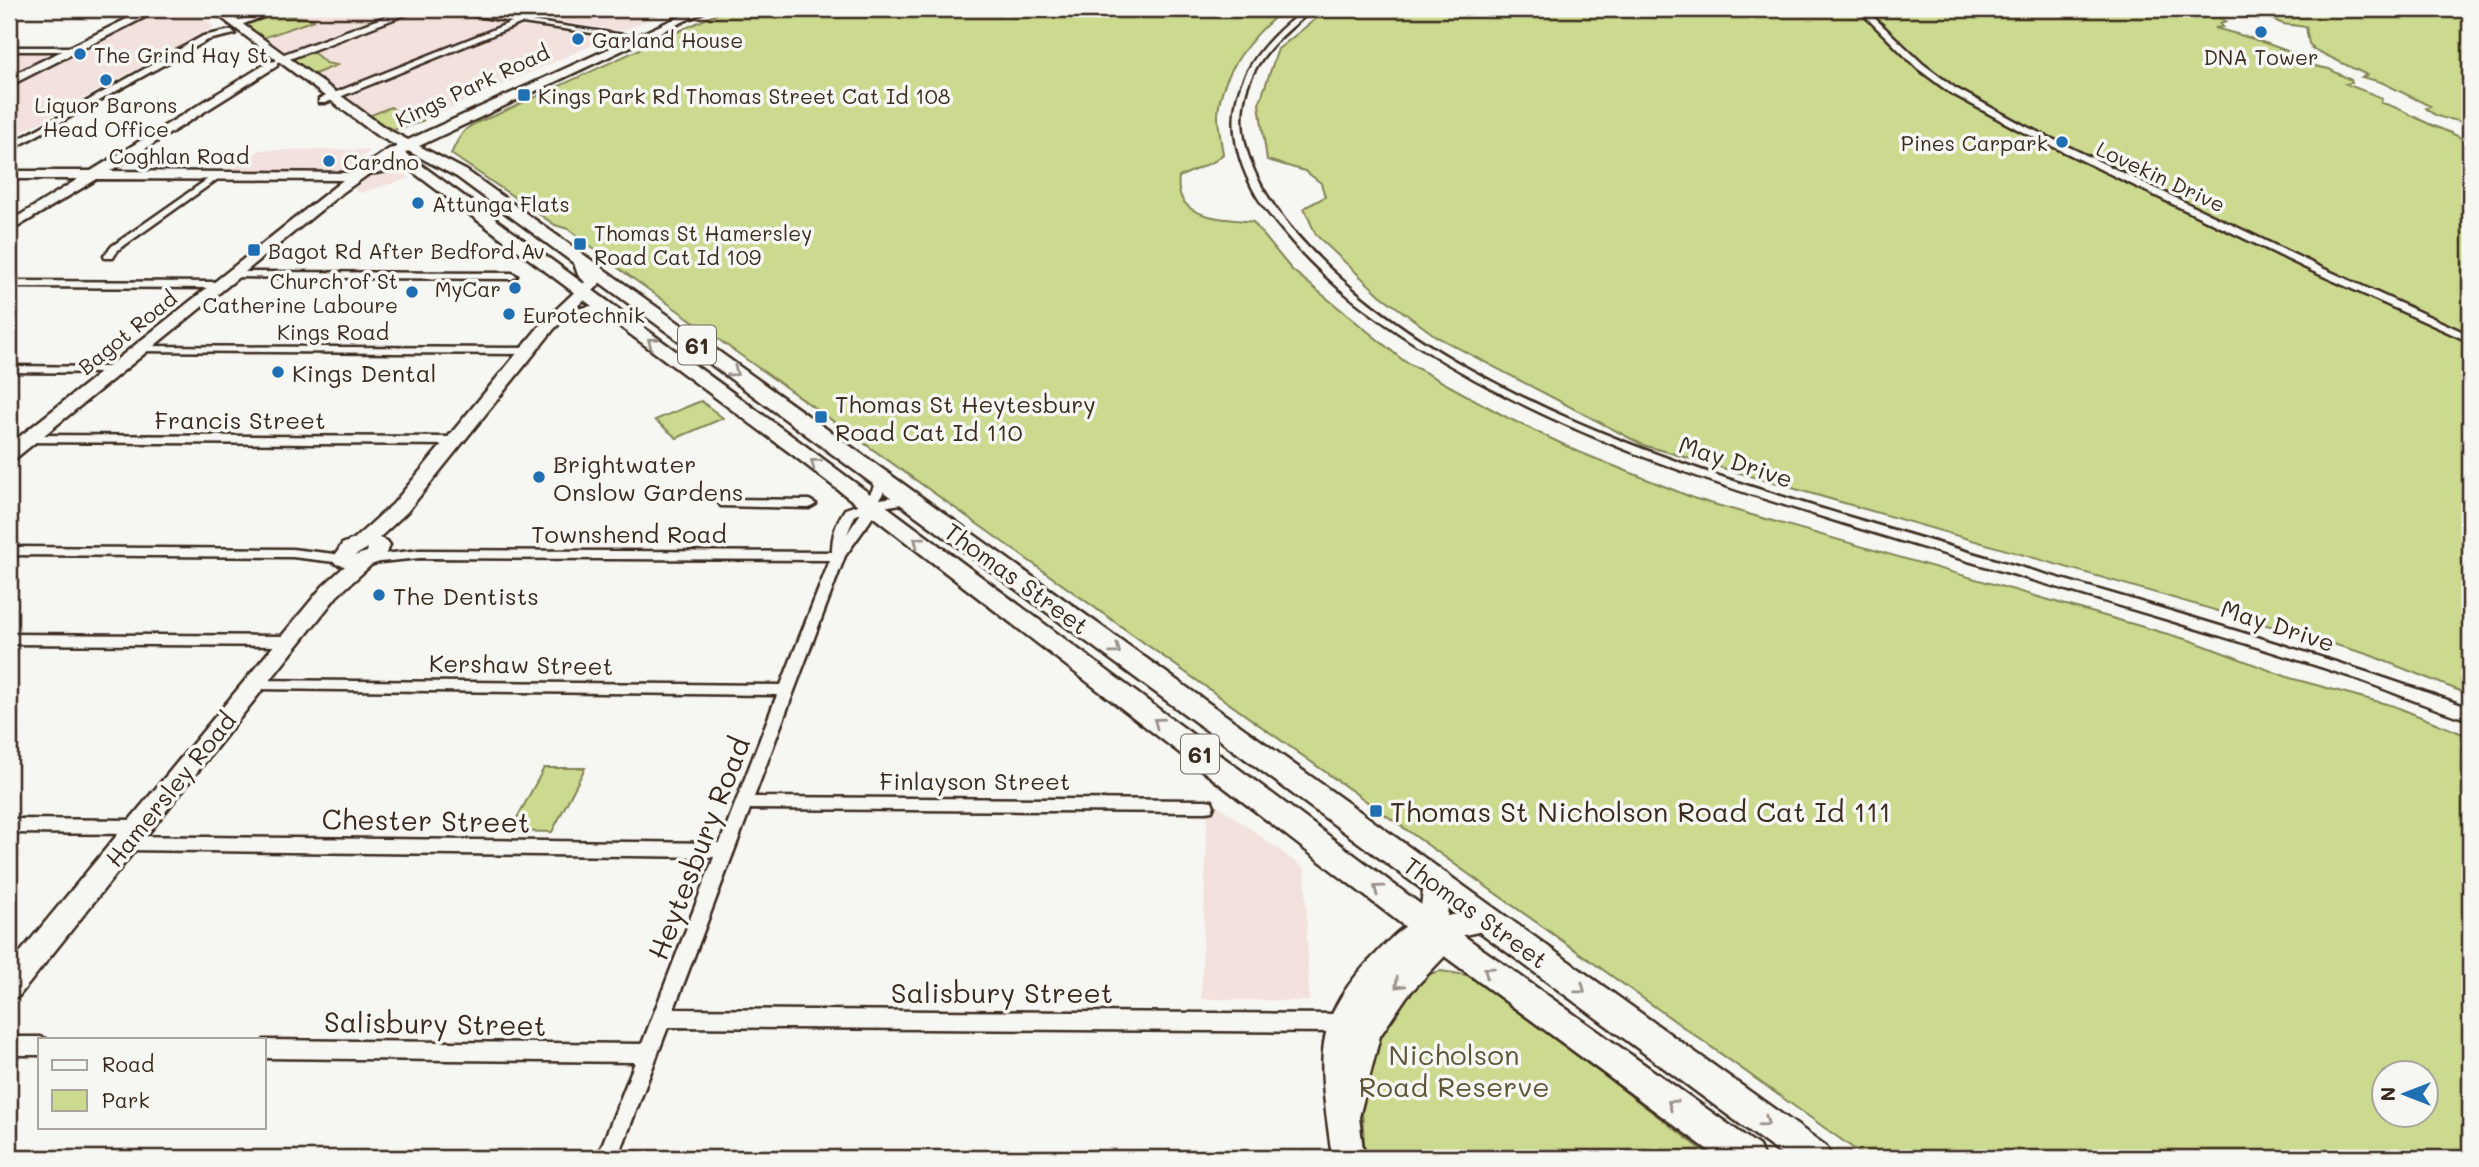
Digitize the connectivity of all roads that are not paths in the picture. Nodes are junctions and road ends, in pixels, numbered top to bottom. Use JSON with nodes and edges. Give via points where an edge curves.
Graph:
{"nodes":[{"id":1,"x":155,"y":9,"type":"edge"},
{"id":2,"x":203,"y":9,"type":"edge"},
{"id":3,"x":215,"y":9,"type":"edge"},
{"id":4,"x":280,"y":9,"type":"edge"},
{"id":5,"x":415,"y":9,"type":"edge"},
{"id":6,"x":436,"y":9,"type":"edge"},
{"id":7,"x":689,"y":9,"type":"edge"},
{"id":8,"x":705,"y":9,"type":"edge"},
{"id":9,"x":1310,"y":9,"type":"edge"},
{"id":10,"x":1861,"y":9,"type":"edge"},
{"id":11,"x":521,"y":21,"type":"junction"},
{"id":12,"x":231,"y":28,"type":"junction"},
{"id":13,"x":634,"y":37,"type":"junction"},
{"id":14,"x":9,"y":49,"type":"edge"},
{"id":15,"x":76,"y":49,"type":"junction"},
{"id":16,"x":277,"y":61,"type":"junction"},
{"id":17,"x":9,"y":82,"type":"edge"},
{"id":18,"x":327,"y":99,"type":"junction"},
{"id":19,"x":505,"y":100,"type":"junction"},
{"id":20,"x":424,"y":129,"type":"junction"},
{"id":21,"x":380,"y":131,"type":"junction"},
{"id":22,"x":397,"y":147,"type":"junction"},
{"id":23,"x":9,"y":148,"type":"edge"},
{"id":24,"x":415,"y":166,"type":"junction"},
{"id":25,"x":368,"y":170,"type":"junction"},
{"id":26,"x":462,"y":174,"type":"junction"},
{"id":27,"x":9,"y":175,"type":"edge"},
{"id":28,"x":93,"y":176,"type":"junction"},
{"id":29,"x":218,"y":176,"type":"junction"},
{"id":30,"x":350,"y":176,"type":"junction"},
{"id":31,"x":337,"y":190,"type":"junction"},
{"id":32,"x":9,"y":228,"type":"edge"},
{"id":33,"x":108,"y":256,"type":"dead end"},
{"id":34,"x":580,"y":260,"type":"junction"},
{"id":35,"x":512,"y":276,"type":"dead end"},
{"id":36,"x":226,"y":280,"type":"junction"},
{"id":37,"x":9,"y":284,"type":"edge"},
{"id":38,"x":580,"y":288,"type":"junction"},
{"id":39,"x":611,"y":312,"type":"junction"},
{"id":40,"x":554,"y":321,"type":"junction"},
{"id":41,"x":2470,"y":339,"type":"edge"},
{"id":42,"x":139,"y":349,"type":"junction"},
{"id":43,"x":527,"y":351,"type":"junction"},
{"id":44,"x":9,"y":369,"type":"edge"},
{"id":45,"x":113,"y":370,"type":"junction"},
{"id":46,"x":27,"y":439,"type":"junction"},
{"id":47,"x":454,"y":441,"type":"junction"},
{"id":48,"x":9,"y":454,"type":"edge"},
{"id":49,"x":883,"y":480,"type":"junction"},
{"id":50,"x":908,"y":499,"type":"junction"},
{"id":51,"x":726,"y":503,"type":"dead end"},
{"id":52,"x":809,"y":504,"type":"dead end"},
{"id":53,"x":869,"y":505,"type":"junction"},
{"id":54,"x":9,"y":551,"type":"edge"},
{"id":55,"x":362,"y":552,"type":"junction"},
{"id":56,"x":292,"y":553,"type":"junction"},
{"id":57,"x":838,"y":556,"type":"junction"},
{"id":58,"x":9,"y":639,"type":"edge"},
{"id":59,"x":290,"y":641,"type":"junction"},
{"id":60,"x":255,"y":684,"type":"junction"},
{"id":61,"x":786,"y":690,"type":"junction"},
{"id":62,"x":2470,"y":714,"type":"edge"},
{"id":63,"x":743,"y":803,"type":"junction"},
{"id":64,"x":1206,"y":806,"type":"dead end"},
{"id":65,"x":9,"y":826,"type":"edge"},
{"id":66,"x":132,"y":835,"type":"junction"},
{"id":67,"x":725,"y":850,"type":"junction"},
{"id":68,"x":1437,"y":884,"type":"junction"},
{"id":69,"x":1486,"y":919,"type":"junction"},
{"id":70,"x":1432,"y":930,"type":"junction"},
{"id":71,"x":9,"y":987,"type":"edge"},
{"id":72,"x":661,"y":1018,"type":"junction"},
{"id":73,"x":1342,"y":1023,"type":"junction"},
{"id":74,"x":9,"y":1046,"type":"edge"},
{"id":75,"x":38,"y":1046,"type":"edge"},
{"id":76,"x":266,"y":1049,"type":"edge"},
{"id":77,"x":648,"y":1053,"type":"junction"},
{"id":78,"x":1345,"y":1120,"type":"junction"},
{"id":79,"x":608,"y":1158,"type":"edge"},
{"id":80,"x":1348,"y":1158,"type":"edge"},
{"id":81,"x":1747,"y":1158,"type":"edge"},
{"id":82,"x":1814,"y":1158,"type":"edge"}],
"edges":[{"from":1,"to":15,"type":"main road"},
{"from":2,"to":12,"type":"main road","name":"Thomas Street","number":"61"},
{"from":3,"to":12,"type":"main road","name":"Thomas Street","number":"61"},
{"from":4,"to":12,"type":"street"},
{"from":5,"to":16,"type":"street"},
{"from":6,"to":11,"type":"street"},
{"from":7,"to":13,"type":"main road","name":"Kings Park Road"},
{"from":8,"to":13,"type":"main road","name":"Kings Park Road"},
{"from":9,"to":62,"type":"street","name":"May Drive","via":[[1294,20],[1247,76],[1238,119],[1245,165],[1271,211],[1313,260],[1353,296],[1446,361],[1588,433],[1719,482],[2218,630]]},
{"from":10,"to":41,"type":"street","name":"Lovekin Drive","via":[[1952,90],[2022,128]]},
{"from":11,"to":13,"type":"street"},
{"from":11,"to":18,"type":"street"},
{"from":12,"to":16,"type":"main road","name":"Thomas Street","number":"61"},
{"from":12,"to":23,"type":"street"},
{"from":13,"to":19,"type":"main road","name":"Kings Park Road"},
{"from":13,"to":20,"type":"main road","name":"Kings Park Road"},
{"from":14,"to":15,"type":"street"},
{"from":15,"to":17,"type":"main road"},
{"from":16,"to":18,"type":"main road","name":"Thomas Street","number":"61"},
{"from":16,"to":28,"type":"street"},
{"from":18,"to":21,"type":"main road","name":"Thomas Street","number":"61"},
{"from":18,"to":22,"type":"main road","name":"Thomas Street","number":"61"},
{"from":19,"to":22,"type":"main road","name":"Kings Park Road"},
{"from":19,"to":26,"type":"main road","via":[[446,135],[445,148]]},
{"from":20,"to":21,"type":"main road"},
{"from":20,"to":22,"type":"main road","name":"Kings Park Road"},
{"from":21,"to":22,"type":"main road","name":"Thomas Street","number":"61"},
{"from":22,"to":24,"type":"main road","name":"Thomas Street","number":"61"},
{"from":22,"to":25,"type":"street","name":"Bagot Road"},
{"from":22,"to":26,"type":"main road","name":"Thomas Street","number":"61"},
{"from":22,"to":30,"type":"street","name":"Bagot Road"},
{"from":24,"to":25,"type":"main road","via":[[394,163]]},
{"from":24,"to":38,"type":"main road","name":"Thomas Street","number":"61"},
{"from":25,"to":31,"type":"street","name":"Bagot Road"},
{"from":26,"to":34,"type":"main road","name":"Thomas Street","number":"61"},
{"from":27,"to":28,"type":"street","name":"Coghlan Road"},
{"from":28,"to":29,"type":"street","name":"Coghlan Road"},
{"from":28,"to":32,"type":"street"},
{"from":29,"to":30,"type":"street","name":"Coghlan Road"},
{"from":29,"to":33,"type":"street"},
{"from":30,"to":31,"type":"street","name":"Bagot Road"},
{"from":31,"to":36,"type":"street","name":"Bagot Road"},
{"from":34,"to":38,"type":"street","via":[[593,280]]},
{"from":34,"to":49,"type":"main road","name":"Thomas Street","number":"61","one_way":true},
{"from":35,"to":36,"type":"street"},
{"from":36,"to":37,"type":"street"},
{"from":36,"to":42,"type":"street","name":"Bagot Road"},
{"from":38,"to":39,"type":"main road","name":"Thomas Street","number":"61"},
{"from":38,"to":40,"type":"street","name":"Hamersley Road","via":[[550,317]]},
{"from":39,"to":40,"type":"main road","via":[[589,311]]},
{"from":53,"to":39,"type":"main road","name":"Thomas Street","number":"61","one_way":true},
{"from":40,"to":43,"type":"street","name":"Hamersley Road"},
{"from":42,"to":43,"type":"street","name":"Kings Road"},
{"from":42,"to":45,"type":"street","name":"Bagot Road"},
{"from":43,"to":47,"type":"street","name":"Hamersley Road"},
{"from":44,"to":45,"type":"street"},
{"from":45,"to":46,"type":"street","name":"Bagot Road"},
{"from":46,"to":47,"type":"street","name":"Francis Street"},
{"from":46,"to":48,"type":"street","name":"Bagot Road"},
{"from":47,"to":55,"type":"street","name":"Hamersley Road"},
{"from":49,"to":50,"type":"main road","name":"Thomas Street","number":"61"},
{"from":49,"to":53,"type":"street","name":"Heytesbury Road"},
{"from":50,"to":53,"type":"street"},
{"from":50,"to":68,"type":"main road","name":"Thomas Street","number":"61","one_way":true},
{"from":51,"to":52,"type":"street"},
{"from":53,"to":57,"type":"street","name":"Heytesbury Road"},
{"from":70,"to":53,"type":"main road","name":"Thomas Street","number":"61","one_way":true},
{"from":54,"to":56,"type":"street","name":"Townshend Road"},
{"from":55,"to":56,"type":"street","name":"Townshend Road"},
{"from":55,"to":56,"type":"street","name":"Townshend Road"},
{"from":55,"to":57,"type":"street","name":"Townshend Road"},
{"from":55,"to":59,"type":"street","name":"Hamersley Road"},
{"from":57,"to":61,"type":"street","name":"Heytesbury Road"},
{"from":58,"to":59,"type":"street"},
{"from":59,"to":60,"type":"street","name":"Hamersley Road"},
{"from":60,"to":61,"type":"street","name":"Kershaw Street"},
{"from":60,"to":66,"type":"street","name":"Hamersley Road"},
{"from":61,"to":63,"type":"street","name":"Heytesbury Road"},
{"from":63,"to":64,"type":"street","name":"Finlayson Street"},
{"from":63,"to":67,"type":"street","name":"Heytesbury Road"},
{"from":65,"to":66,"type":"street","name":"Chester Street"},
{"from":66,"to":67,"type":"street","name":"Chester Street"},
{"from":66,"to":71,"type":"street","name":"Hamersley Road"},
{"from":67,"to":72,"type":"street","name":"Heytesbury Road"},
{"from":68,"to":69,"type":"main road","name":"Thomas Street","number":"61"},
{"from":68,"to":70,"type":"street"},
{"from":69,"to":70,"type":"street"},
{"from":69,"to":82,"type":"main road","name":"Thomas Street","number":"61","one_way":true},
{"from":70,"to":73,"type":"street","via":[[1414,934],[1370,978]]},
{"from":70,"to":78,"type":"street","one_way":true,"via":[[1434,949],[1389,993],[1370,1020],[1357,1056]]},
{"from":81,"to":70,"type":"main road","name":"Thomas Street","number":"61","one_way":true},
{"from":72,"to":73,"type":"street","name":"Salisbury Street"},
{"from":72,"to":77,"type":"street","name":"Heytesbury Road"},
{"from":73,"to":78,"type":"street","via":[[1336,1064]]},
{"from":74,"to":75,"type":"street"},
{"from":76,"to":77,"type":"street","name":"Salisbury Street"},
{"from":77,"to":79,"type":"street","name":"Heytesbury Road"},
{"from":78,"to":80,"type":"street"}]}
